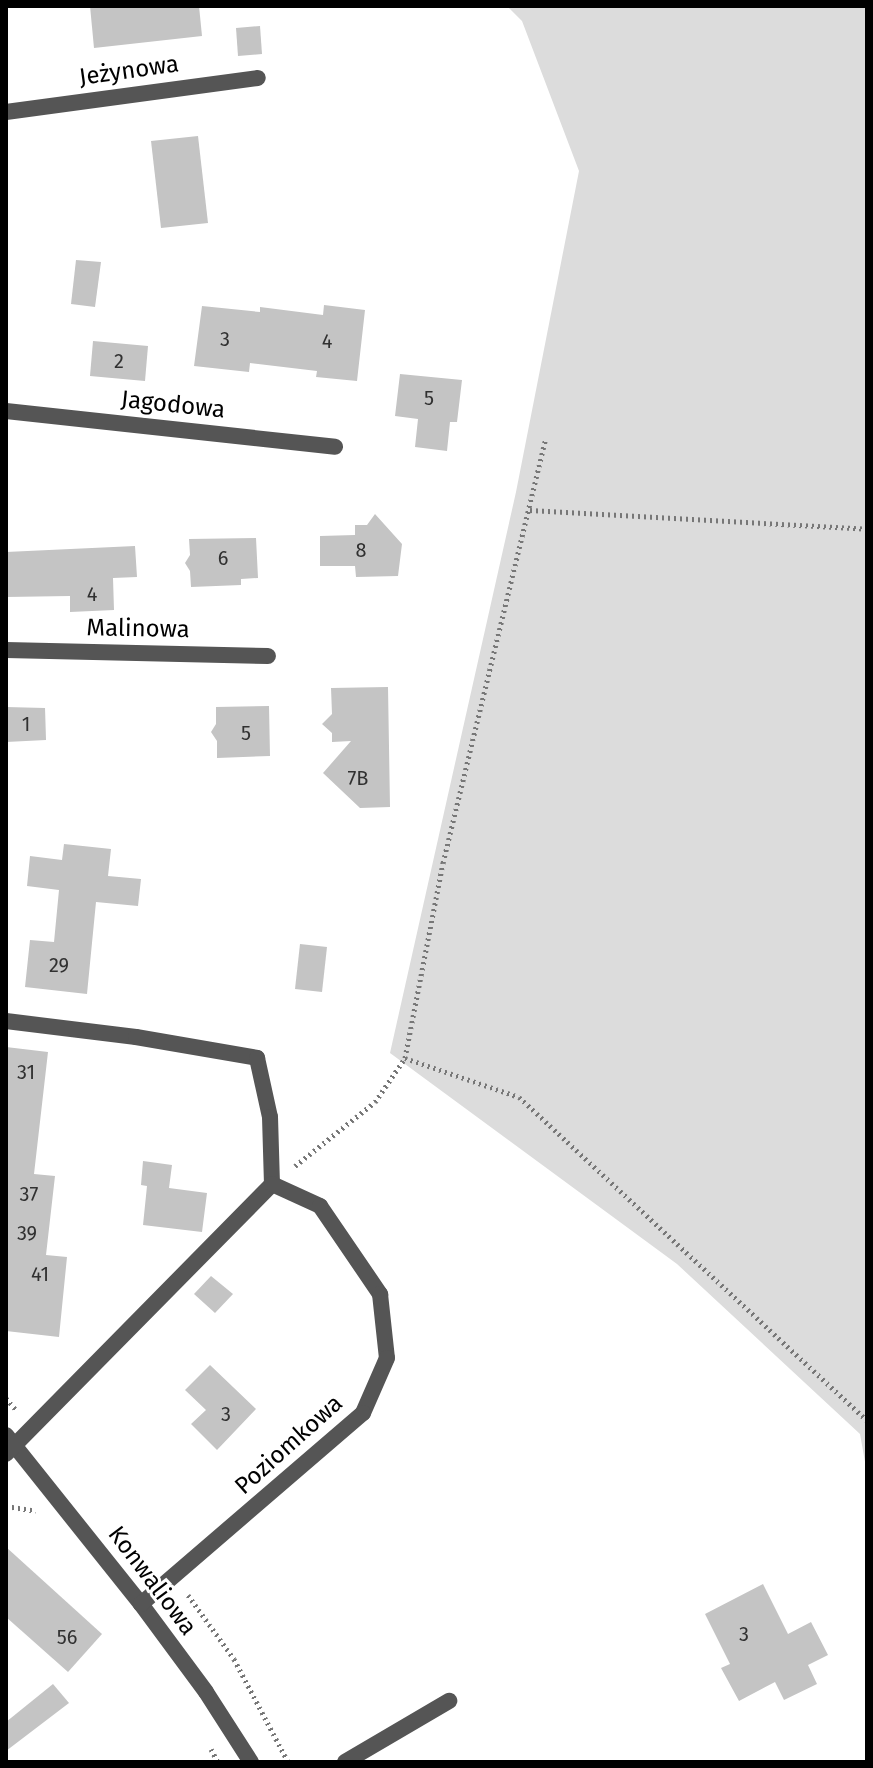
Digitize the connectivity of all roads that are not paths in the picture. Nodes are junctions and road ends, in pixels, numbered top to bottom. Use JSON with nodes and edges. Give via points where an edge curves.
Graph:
{"nodes":[{"id":1,"x":258,"y":78,"type":"dead end"},
{"id":2,"x":6,"y":112,"type":"edge"},
{"id":3,"x":6,"y":411,"type":"edge"},
{"id":4,"x":335,"y":447,"type":"dead end"},
{"id":5,"x":6,"y":650,"type":"edge"},
{"id":6,"x":268,"y":656,"type":"dead end"},
{"id":7,"x":6,"y":1021,"type":"edge"},
{"id":8,"x":272,"y":1184,"type":"junction"},
{"id":9,"x":9,"y":1445,"type":"edge"},
{"id":10,"x":141,"y":1604,"type":"junction"},
{"id":11,"x":449,"y":1701,"type":"dead end"},
{"id":12,"x":251,"y":1762,"type":"edge"},
{"id":13,"x":345,"y":1762,"type":"edge"}],
"edges":[{"from":1,"to":2,"type":"street","name":"Jeżynowa"},
{"from":3,"to":4,"type":"street","name":"Jagodowa"},
{"from":5,"to":6,"type":"street","name":"Malinowa"},
{"from":7,"to":8,"type":"street","via":[[257,1058],[270,1117]]},
{"from":8,"to":9,"type":"street"},
{"from":8,"to":10,"type":"street","name":"Poziomkowa","via":[[320,1206],[380,1294],[387,1358],[363,1413]]},
{"from":9,"to":10,"type":"street","name":"Konwaliowa"},
{"from":10,"to":12,"type":"street","name":"Konwaliowa"},
{"from":11,"to":13,"type":"street"}]}
